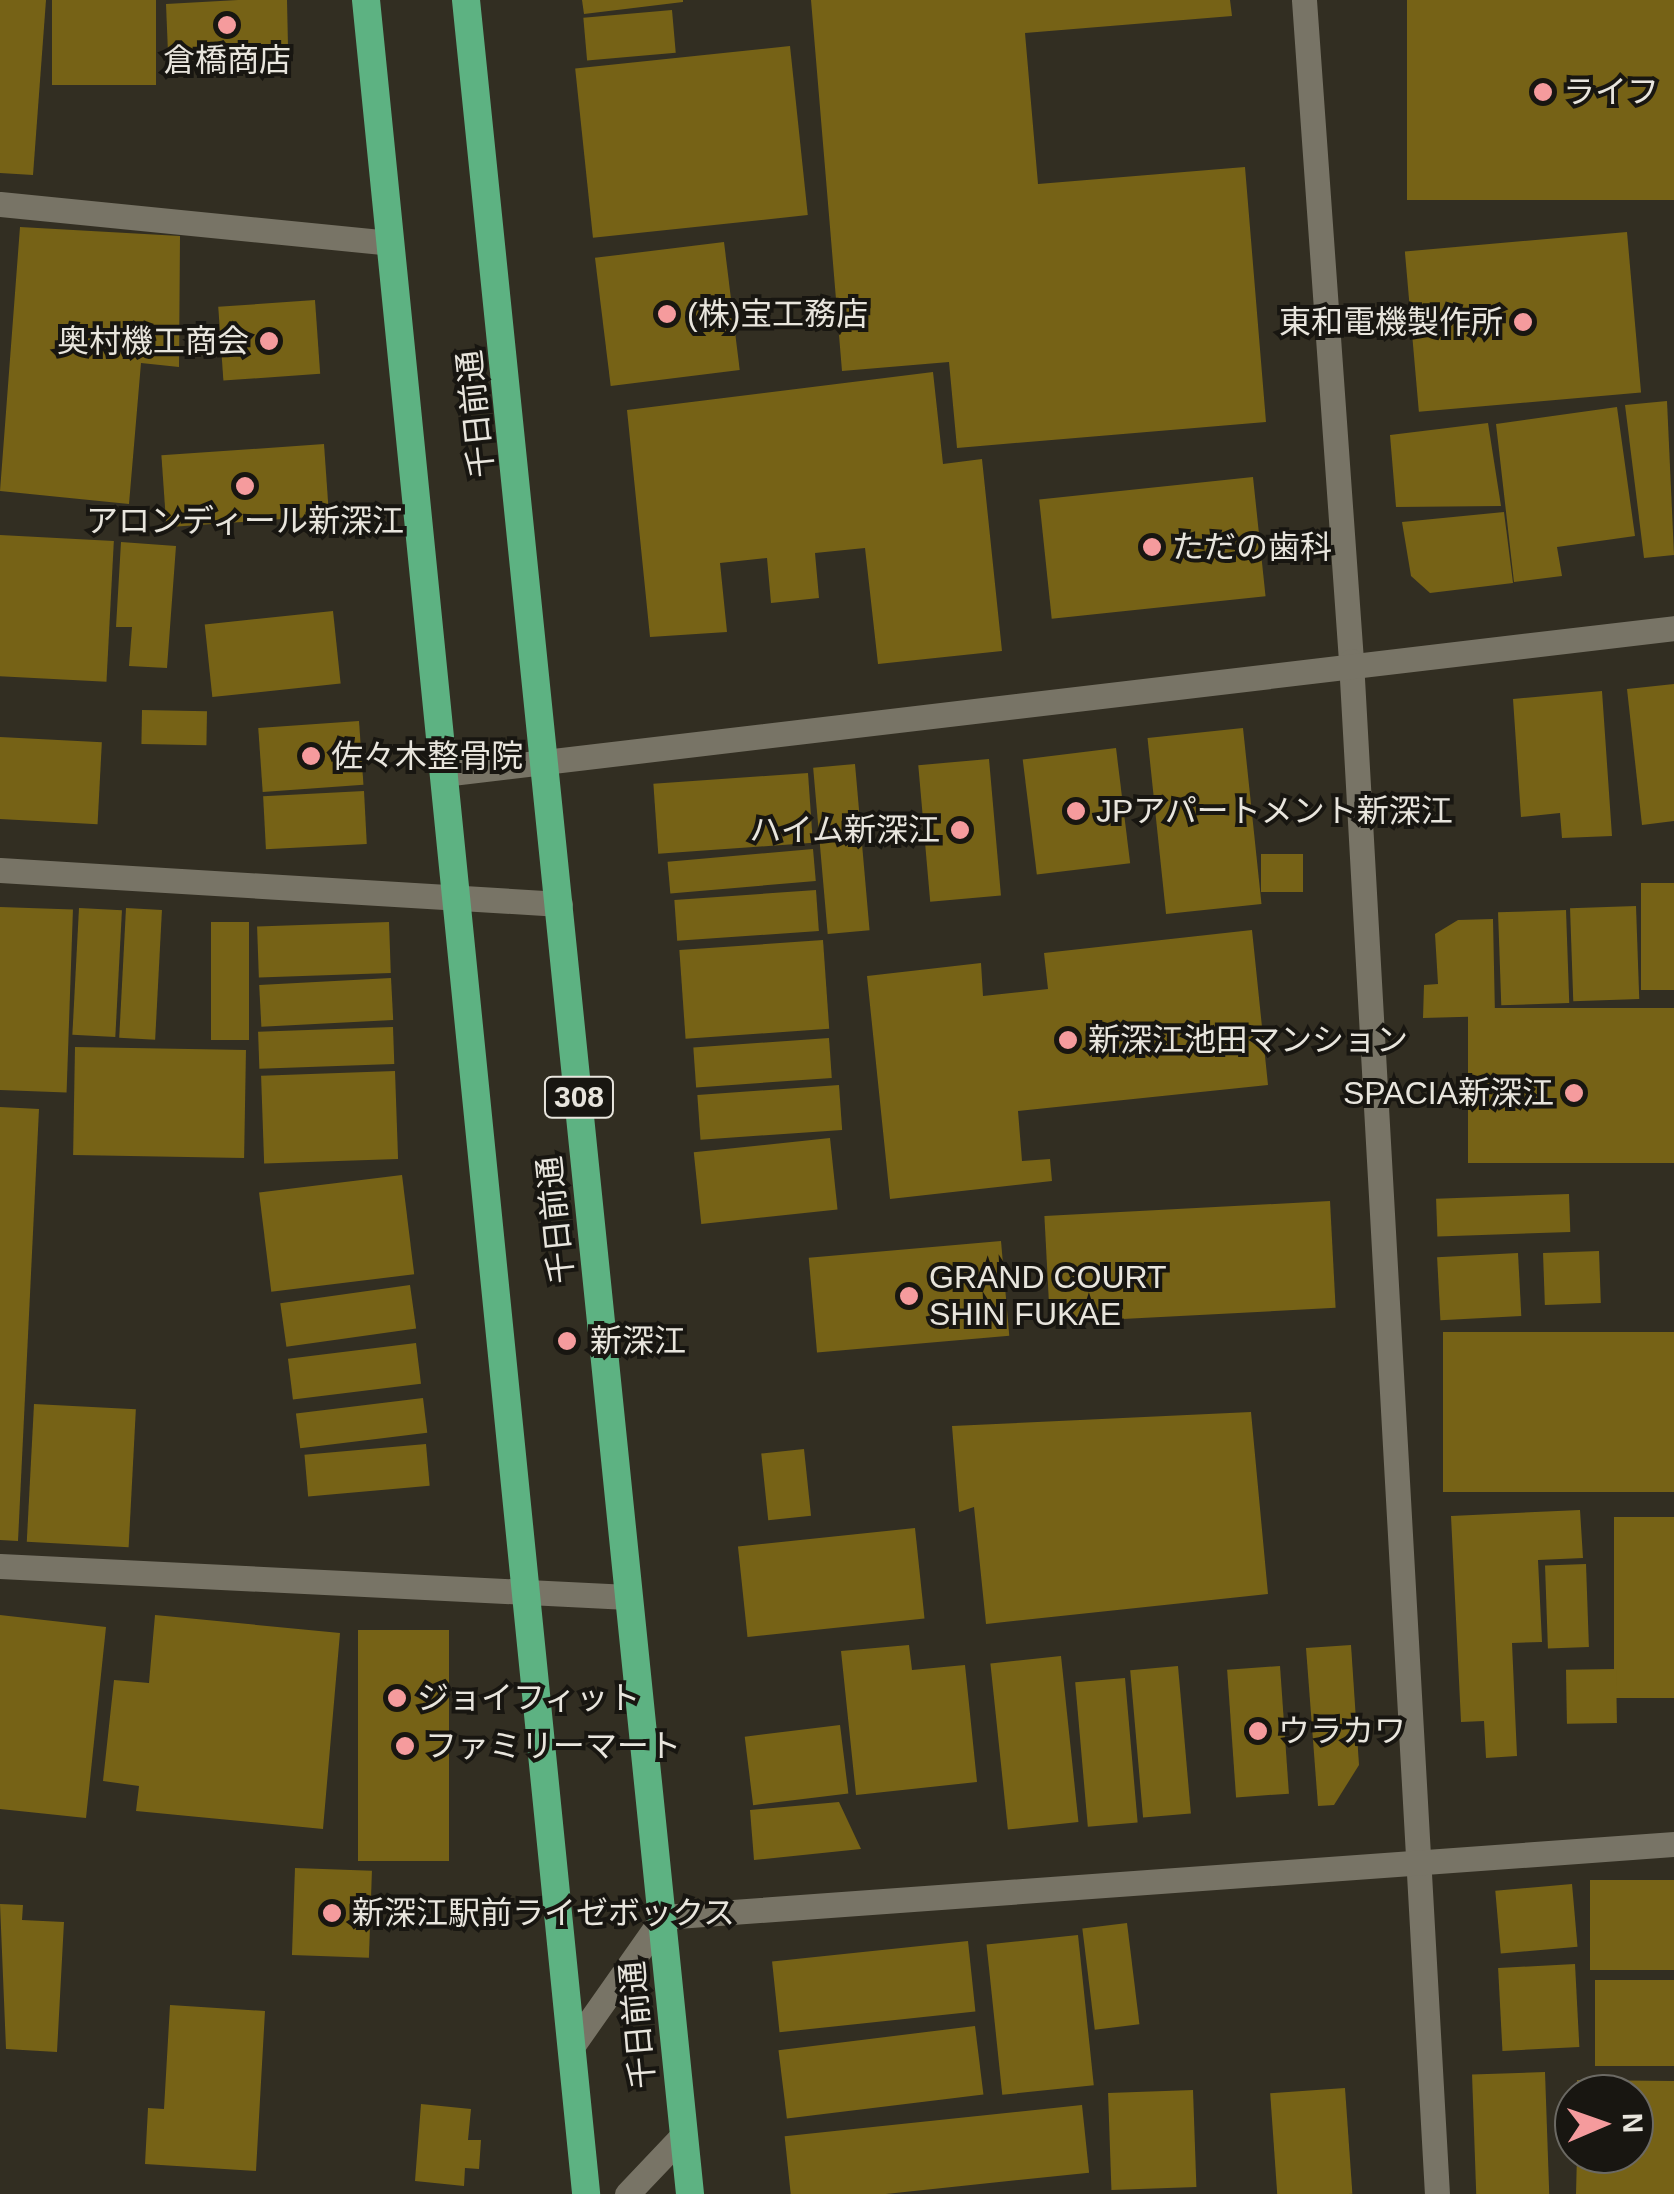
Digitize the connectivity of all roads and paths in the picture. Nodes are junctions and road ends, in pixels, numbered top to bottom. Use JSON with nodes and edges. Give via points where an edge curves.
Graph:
{"nodes":[{"id":1,"x":366,"y":0,"type":"edge"},
{"id":2,"x":466,"y":0,"type":"edge"},
{"id":3,"x":1304,"y":0,"type":"edge"},
{"id":4,"x":0,"y":204,"type":"edge"},
{"id":5,"x":390,"y":243,"type":"junction"},
{"id":6,"x":1674,"y":628,"type":"edge"},
{"id":7,"x":1351,"y":662,"type":"junction"},
{"id":8,"x":548,"y":762,"type":"junction"},
{"id":9,"x":443,"y":774,"type":"junction"},
{"id":10,"x":0,"y":870,"type":"edge"},
{"id":11,"x":455,"y":904,"type":"junction"},
{"id":12,"x":560,"y":904,"type":"junction"},
{"id":13,"x":0,"y":1566,"type":"edge"},
{"id":14,"x":523,"y":1591,"type":"junction"},
{"id":15,"x":628,"y":1598,"type":"junction"},
{"id":16,"x":1674,"y":1844,"type":"edge"},
{"id":17,"x":1421,"y":1865,"type":"junction"},
{"id":18,"x":663,"y":1916,"type":"junction"},
{"id":19,"x":574,"y":2045,"type":"junction"},
{"id":20,"x":684,"y":2134,"type":"junction"},
{"id":21,"x":586,"y":2194,"type":"edge"},
{"id":22,"x":628,"y":2194,"type":"edge"},
{"id":23,"x":690,"y":2194,"type":"edge"},
{"id":24,"x":1437,"y":2194,"type":"edge"}],
"edges":[{"from":1,"to":5,"type":"highway","name":"千日前通"},
{"from":2,"to":8,"type":"highway","name":"千日前通","number":"308"},
{"from":3,"to":7,"type":"street"},
{"from":4,"to":5,"type":"street"},
{"from":5,"to":9,"type":"highway","name":"千日前通"},
{"from":6,"to":7,"type":"street"},
{"from":7,"to":8,"type":"street"},
{"from":7,"to":17,"type":"street"},
{"from":8,"to":9,"type":"street"},
{"from":8,"to":12,"type":"highway","name":"千日前通","number":"308"},
{"from":9,"to":11,"type":"highway","name":"千日前通"},
{"from":10,"to":11,"type":"street"},
{"from":11,"to":12,"type":"street"},
{"from":11,"to":14,"type":"highway","name":"千日前通"},
{"from":12,"to":15,"type":"highway","name":"千日前通","number":"308"},
{"from":13,"to":14,"type":"street"},
{"from":14,"to":15,"type":"street"},
{"from":14,"to":19,"type":"highway","name":"千日前通"},
{"from":15,"to":18,"type":"highway","name":"千日前通","number":"308"},
{"from":16,"to":17,"type":"street"},
{"from":17,"to":18,"type":"street"},
{"from":17,"to":24,"type":"street"},
{"from":18,"to":19,"type":"street"},
{"from":18,"to":20,"type":"highway","name":"千日前通","number":"308"},
{"from":19,"to":21,"type":"highway","name":"千日前通"},
{"from":20,"to":22,"type":"street"},
{"from":20,"to":23,"type":"highway","name":"千日前通","number":"308"}]}
